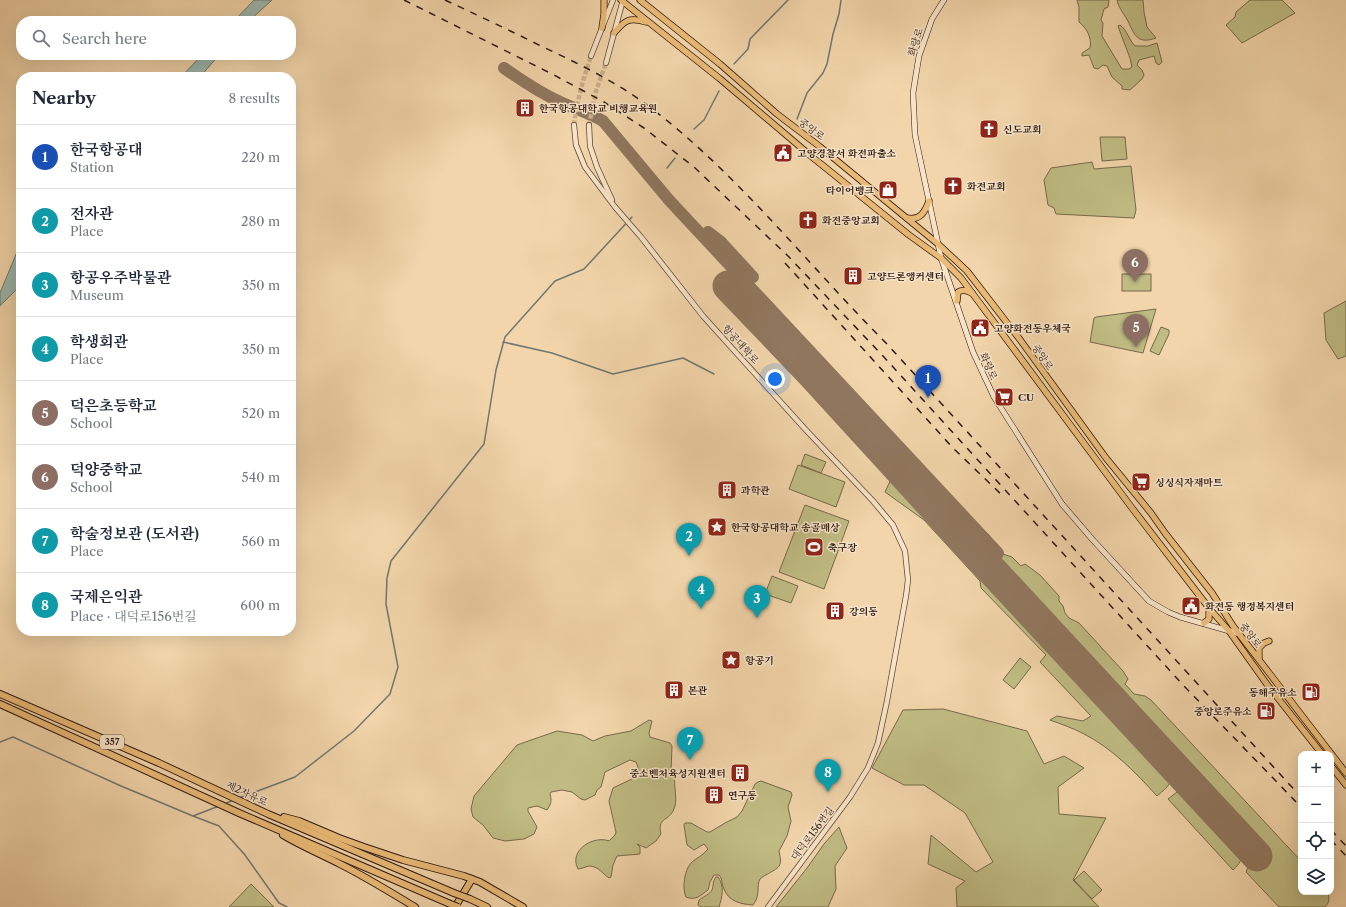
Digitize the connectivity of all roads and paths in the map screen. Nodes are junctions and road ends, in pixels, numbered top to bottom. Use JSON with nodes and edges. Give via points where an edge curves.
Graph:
{"nodes":[{"id":1,"x":604,"y":0,"type":"edge"},
{"id":2,"x":613,"y":0,"type":"edge"},
{"id":3,"x":622,"y":0,"type":"edge"},
{"id":4,"x":640,"y":0,"type":"edge"},
{"id":5,"x":944,"y":0,"type":"edge"},
{"id":6,"x":650,"y":24,"type":"junction"},
{"id":7,"x":602,"y":28,"type":"junction"},
{"id":8,"x":614,"y":33,"type":"junction"},
{"id":9,"x":591,"y":56,"type":"tunnel mouth"},
{"id":10,"x":606,"y":63,"type":"tunnel mouth"},
{"id":11,"x":574,"y":125,"type":"tunnel mouth"},
{"id":12,"x":589,"y":125,"type":"tunnel mouth"},
{"id":13,"x":929,"y":201,"type":"junction"},
{"id":14,"x":615,"y":207,"type":"junction"},
{"id":15,"x":900,"y":214,"type":"junction"},
{"id":16,"x":938,"y":244,"type":"junction"},
{"id":17,"x":941,"y":258,"type":"junction"},
{"id":18,"x":972,"y":293,"type":"junction"},
{"id":19,"x":957,"y":301,"type":"junction"},
{"id":20,"x":1209,"y":608,"type":"junction"},
{"id":21,"x":1204,"y":623,"type":"junction"},
{"id":22,"x":1229,"y":631,"type":"junction"},
{"id":23,"x":1240,"y":634,"type":"junction"},
{"id":24,"x":1269,"y":641,"type":"dead end"},
{"id":25,"x":1259,"y":659,"type":"junction"},
{"id":26,"x":0,"y":694,"type":"edge"},
{"id":27,"x":0,"y":704,"type":"edge"},
{"id":28,"x":1320,"y":751,"type":"edge"},
{"id":29,"x":868,"y":768,"type":"joint"},
{"id":30,"x":1334,"y":770,"type":"edge"},
{"id":31,"x":1346,"y":773,"type":"edge"},
{"id":32,"x":1346,"y":785,"type":"edge"},
{"id":33,"x":268,"y":814,"type":"junction"},
{"id":34,"x":262,"y":822,"type":"junction"},
{"id":35,"x":472,"y":879,"type":"junction"},
{"id":36,"x":415,"y":907,"type":"edge"},
{"id":37,"x":456,"y":907,"type":"edge"},
{"id":38,"x":487,"y":907,"type":"edge"},
{"id":39,"x":523,"y":907,"type":"edge"},
{"id":40,"x":768,"y":907,"type":"edge"}],
"edges":[{"from":1,"to":7,"type":"main road"},
{"from":2,"to":7,"type":"street"},
{"from":3,"to":6,"type":"main road","name":"중앙로"},
{"from":3,"to":8,"type":"street"},
{"from":4,"to":15,"type":"main road","name":"중앙로"},
{"from":5,"to":13,"type":"main road","name":"화랑로","via":[[932,20],[919,56],[913,93],[914,135]]},
{"from":6,"to":8,"type":"main road","via":[[628,20]]},
{"from":6,"to":17,"type":"main road","name":"중앙로","via":[[719,78],[823,166]]},
{"from":7,"to":9,"type":"street"},
{"from":8,"to":10,"type":"street"},
{"from":11,"to":14,"type":"street","via":[[576,145],[585,167]]},
{"from":12,"to":14,"type":"street","via":[[590,146]]},
{"from":13,"to":15,"type":"main road","via":[[923,214],[918,218],[908,219]]},
{"from":13,"to":16,"type":"main road","name":"화랑로"},
{"from":14,"to":29,"type":"street","name":"항공대학로","via":[[703,316],[893,525],[905,552],[908,580],[887,701],[878,743]]},
{"from":15,"to":16,"type":"main road","name":"중앙로"},
{"from":16,"to":17,"type":"main road","name":"화랑로"},
{"from":16,"to":23,"type":"main road","name":"중앙로","via":[[967,271],[981,289],[1106,458],[1212,593]]},
{"from":17,"to":18,"type":"main road","name":"중앙로"},
{"from":17,"to":19,"type":"main road","name":"화랑로"},
{"from":18,"to":19,"type":"main road","via":[[964,290],[958,292]]},
{"from":18,"to":20,"type":"main road","name":"중앙로"},
{"from":19,"to":21,"type":"main road","name":"화랑로","via":[[973,352],[991,392],[1062,504],[1149,601],[1180,617]]},
{"from":20,"to":21,"type":"main road","via":[[1209,619]]},
{"from":20,"to":22,"type":"main road","name":"중앙로"},
{"from":21,"to":22,"type":"main road","name":"화랑로"},
{"from":22,"to":23,"type":"main road","name":"화랑로"},
{"from":22,"to":28,"type":"main road","name":"중앙로"},
{"from":23,"to":25,"type":"main road","name":"중앙로"},
{"from":24,"to":25,"type":"main road","via":[[1258,648]]},
{"from":25,"to":31,"type":"main road","name":"중앙로"},
{"from":26,"to":33,"type":"highway","name":"제2자유로","number":"357","via":[[77,726]]},
{"from":27,"to":34,"type":"highway","name":"제2자유로","number":"357"},
{"from":29,"to":40,"type":"street","name":"대덕로156번길","via":[[850,797]]},
{"from":30,"to":32,"type":"main road"},
{"from":33,"to":35,"type":"highway","via":[[299,821],[364,847]]},
{"from":33,"to":38,"type":"highway","name":"제2자유로","number":"357","bridge":true},
{"from":34,"to":36,"type":"highway","via":[[300,845],[366,877]]},
{"from":34,"to":37,"type":"highway","name":"제2자유로","number":"357","bridge":true},
{"from":35,"to":37,"type":"highway"},
{"from":35,"to":39,"type":"highway"}]}
